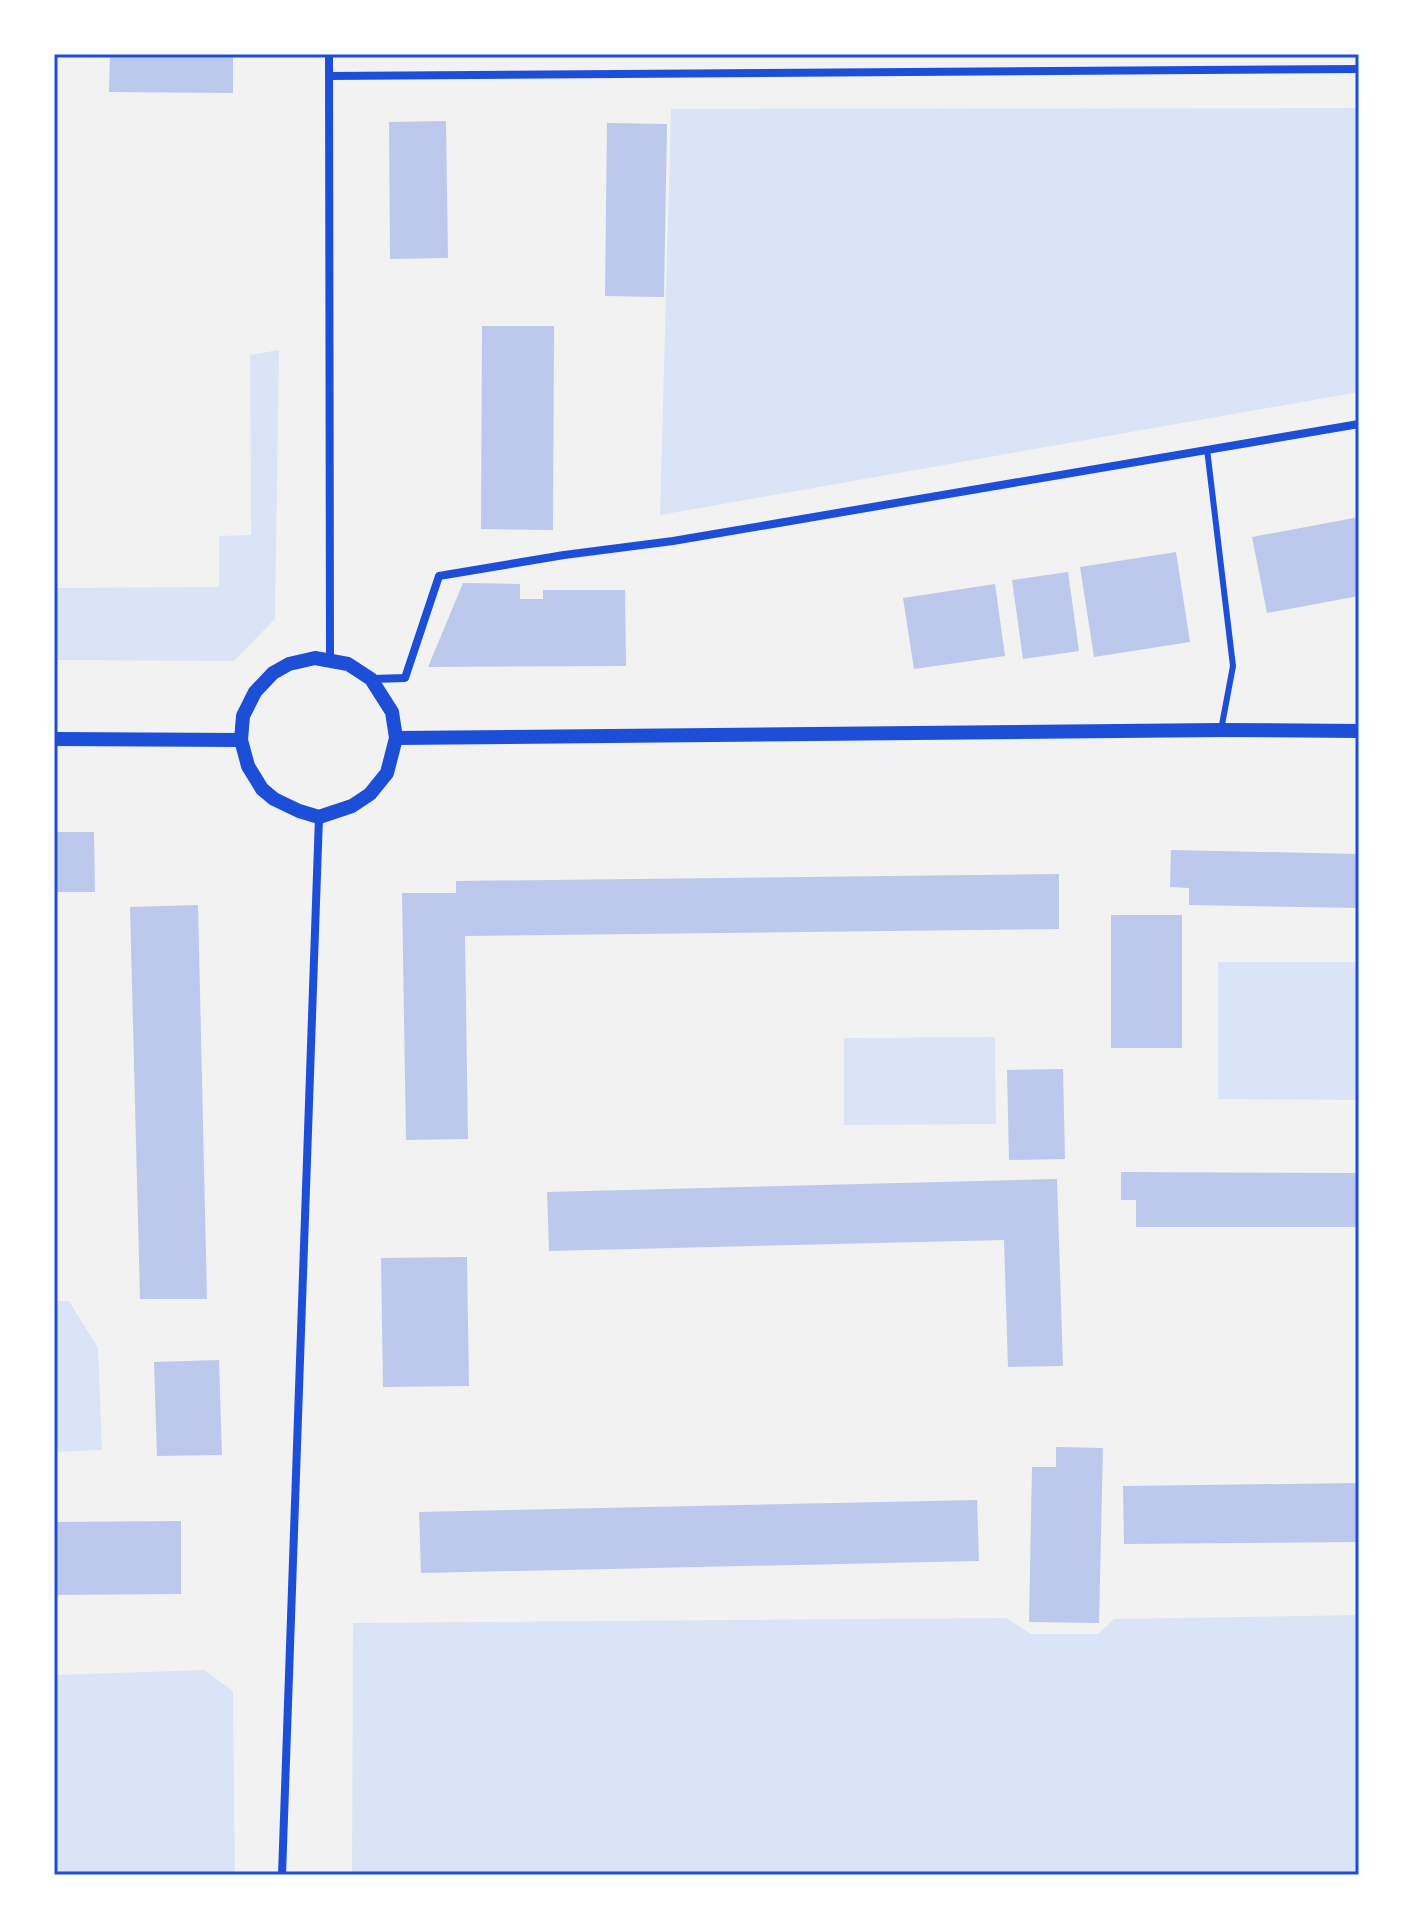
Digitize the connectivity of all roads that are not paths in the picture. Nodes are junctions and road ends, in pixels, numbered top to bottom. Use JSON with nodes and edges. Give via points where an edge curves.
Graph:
{"nodes":[{"id":1,"x":329,"y":54,"type":"edge"},
{"id":2,"x":1359,"y":69,"type":"edge"},
{"id":3,"x":329,"y":76,"type":"junction"},
{"id":4,"x":1359,"y":424,"type":"edge"},
{"id":5,"x":1207,"y":449,"type":"junction"},
{"id":6,"x":330,"y":661,"type":"junction"},
{"id":7,"x":371,"y":679,"type":"junction"},
{"id":8,"x":1221,"y":730,"type":"junction"},
{"id":9,"x":1359,"y":731,"type":"edge"},
{"id":10,"x":396,"y":738,"type":"junction"},
{"id":11,"x":54,"y":739,"type":"edge"},
{"id":12,"x":241,"y":740,"type":"junction"},
{"id":13,"x":319,"y":817,"type":"junction"},
{"id":14,"x":282,"y":1875,"type":"edge"}],
"edges":[{"from":1,"to":3,"type":"street"},
{"from":2,"to":3,"type":"street"},
{"from":3,"to":6,"type":"street"},
{"from":4,"to":5,"type":"street"},
{"from":5,"to":7,"type":"street","via":[[439,576],[405,678]]},
{"from":5,"to":8,"type":"lane","via":[[1233,666]]},
{"from":6,"to":7,"type":"street","via":[[348,664]]},
{"from":6,"to":12,"type":"street","via":[[315,658],[273,673],[243,716]]},
{"from":7,"to":10,"type":"street","via":[[392,712]]},
{"from":8,"to":9,"type":"street"},
{"from":8,"to":10,"type":"street"},
{"from":10,"to":13,"type":"street","via":[[387,773],[370,794]]},
{"from":11,"to":12,"type":"street"},
{"from":12,"to":13,"type":"street","via":[[262,789]]},
{"from":13,"to":14,"type":"street"}]}
